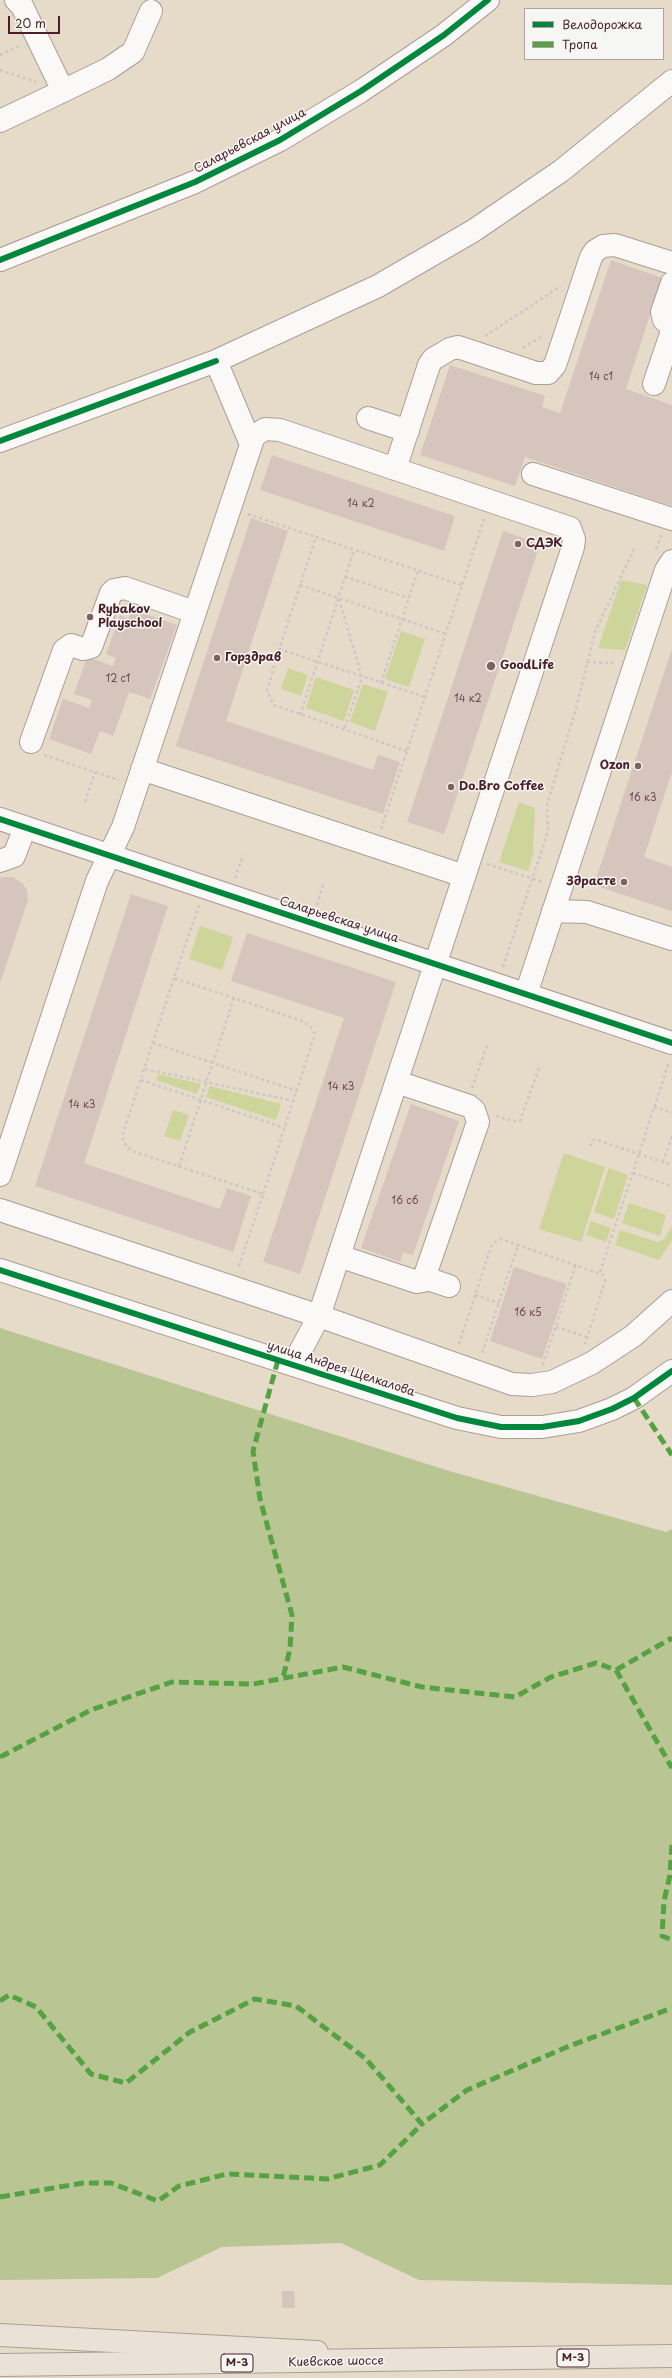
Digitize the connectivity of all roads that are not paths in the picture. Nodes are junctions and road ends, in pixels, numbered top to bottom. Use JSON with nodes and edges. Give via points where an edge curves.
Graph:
{"nodes":[{"id":1,"x":16,"y":0,"type":"edge"},
{"id":2,"x":488,"y":0,"type":"edge"},
{"id":3,"x":151,"y":11,"type":"dead end"},
{"id":4,"x":672,"y":81,"type":"edge"},
{"id":5,"x":63,"y":91,"type":"junction"},
{"id":6,"x":0,"y":121,"type":"edge"},
{"id":7,"x":0,"y":260,"type":"edge"},
{"id":8,"x":672,"y":263,"type":"edge"},
{"id":9,"x":672,"y":283,"type":"edge"},
{"id":10,"x":672,"y":327,"type":"edge"},
{"id":11,"x":672,"y":331,"type":"edge"},
{"id":12,"x":216,"y":361,"type":"junction"},
{"id":13,"x":654,"y":384,"type":"dead end"},
{"id":14,"x":368,"y":418,"type":"dead end"},
{"id":15,"x":408,"y":431,"type":"junction"},
{"id":16,"x":0,"y":441,"type":"edge"},
{"id":17,"x":250,"y":442,"type":"junction"},
{"id":18,"x":395,"y":469,"type":"junction"},
{"id":19,"x":534,"y":474,"type":"dead end"},
{"id":20,"x":672,"y":519,"type":"edge"},
{"id":21,"x":672,"y":561,"type":"edge"},
{"id":22,"x":194,"y":612,"type":"junction"},
{"id":23,"x":36,"y":748,"type":"road end"},
{"id":24,"x":139,"y":777,"type":"junction"},
{"id":25,"x":0,"y":818,"type":"edge"},
{"id":26,"x":25,"y":827,"type":"junction"},
{"id":27,"x":110,"y":855,"type":"junction"},
{"id":28,"x":0,"y":861,"type":"edge"},
{"id":29,"x":467,"y":867,"type":"junction"},
{"id":30,"x":554,"y":911,"type":"junction"},
{"id":31,"x":672,"y":939,"type":"edge"},
{"id":32,"x":435,"y":964,"type":"junction"},
{"id":33,"x":526,"y":994,"type":"junction"},
{"id":34,"x":671,"y":1052,"type":"edge"},
{"id":35,"x":397,"y":1082,"type":"junction"},
{"id":36,"x":0,"y":1175,"type":"edge"},
{"id":37,"x":0,"y":1210,"type":"edge"},
{"id":38,"x":339,"y":1256,"type":"junction"},
{"id":39,"x":0,"y":1270,"type":"edge"},
{"id":40,"x":425,"y":1278,"type":"junction"},
{"id":41,"x":449,"y":1286,"type":"dead end"},
{"id":42,"x":672,"y":1300,"type":"edge"},
{"id":43,"x":319,"y":1316,"type":"junction"},
{"id":44,"x":293,"y":1364,"type":"junction"},
{"id":45,"x":672,"y":1371,"type":"edge"},
{"id":46,"x":0,"y":2335,"type":"edge"},
{"id":47,"x":672,"y":2356,"type":"edge"},
{"id":48,"x":474,"y":2360,"type":"junction"},
{"id":49,"x":0,"y":2366,"type":"edge"}],
"edges":[{"from":1,"to":5,"type":"street","via":[[22,6]]},
{"from":2,"to":7,"type":"street","name":"Саларьевская улица","via":[[444,35],[361,91],[280,140],[195,182]]},
{"from":3,"to":5,"type":"street","via":[[133,52],[108,69]]},
{"from":4,"to":12,"type":"street","via":[[561,171],[473,231],[378,286]]},
{"from":5,"to":6,"type":"street"},
{"from":8,"to":15,"type":"street","via":[[609,245],[595,251],[552,370],[543,374],[454,348],[431,362]]},
{"from":9,"to":10,"type":"street","via":[[662,312],[664,320]]},
{"from":11,"to":13,"type":"street"},
{"from":12,"to":16,"type":"street"},
{"from":12,"to":17,"type":"street"},
{"from":14,"to":15,"type":"street"},
{"from":15,"to":18,"type":"street"},
{"from":17,"to":18,"type":"street","via":[[258,432],[265,429],[280,430]]},
{"from":17,"to":22,"type":"street"},
{"from":18,"to":29,"type":"street","via":[[570,528],[574,539]]},
{"from":19,"to":20,"type":"street"},
{"from":21,"to":30,"type":"street","via":[[666,570]]},
{"from":22,"to":23,"type":"street","via":[[125,588],[114,590],[91,647],[83,649],[71,645],[64,650]]},
{"from":22,"to":24,"type":"street"},
{"from":24,"to":27,"type":"street","via":[[123,827]]},
{"from":24,"to":29,"type":"street"},
{"from":25,"to":26,"type":"street","name":"Саларьевская улица"},
{"from":26,"to":27,"type":"street","name":"Саларьевская улица"},
{"from":26,"to":28,"type":"street","via":[[14,856]]},
{"from":27,"to":32,"type":"street","name":"Саларьевская улица"},
{"from":27,"to":36,"type":"street","via":[[97,882]]},
{"from":29,"to":32,"type":"street"},
{"from":30,"to":31,"type":"street","via":[[587,912]]},
{"from":30,"to":33,"type":"street"},
{"from":32,"to":33,"type":"street","name":"Саларьевская улица"},
{"from":32,"to":35,"type":"street"},
{"from":33,"to":34,"type":"street","name":"Саларьевская улица"},
{"from":35,"to":38,"type":"street"},
{"from":35,"to":40,"type":"street","via":[[468,1106],[474,1110],[478,1122]]},
{"from":37,"to":43,"type":"street"},
{"from":38,"to":40,"type":"street","via":[[417,1282]]},
{"from":38,"to":43,"type":"street"},
{"from":39,"to":44,"type":"street","name":"улица Андрея Щелкалова"},
{"from":40,"to":41,"type":"street"},
{"from":42,"to":43,"type":"street","via":[[633,1336],[576,1371],[552,1382],[537,1384],[512,1384]]},
{"from":43,"to":44,"type":"street"},
{"from":44,"to":45,"type":"street","name":"улица Андрея Щелкалова","via":[[456,1418],[501,1427],[542,1427],[579,1421],[634,1398]]},
{"from":46,"to":48,"type":"main road"},
{"from":47,"to":48,"type":"main road","name":"Киевское шоссе","number":"М-3"},
{"from":48,"to":49,"type":"main road","name":"Киевское шоссе","number":"М-3"}]}
